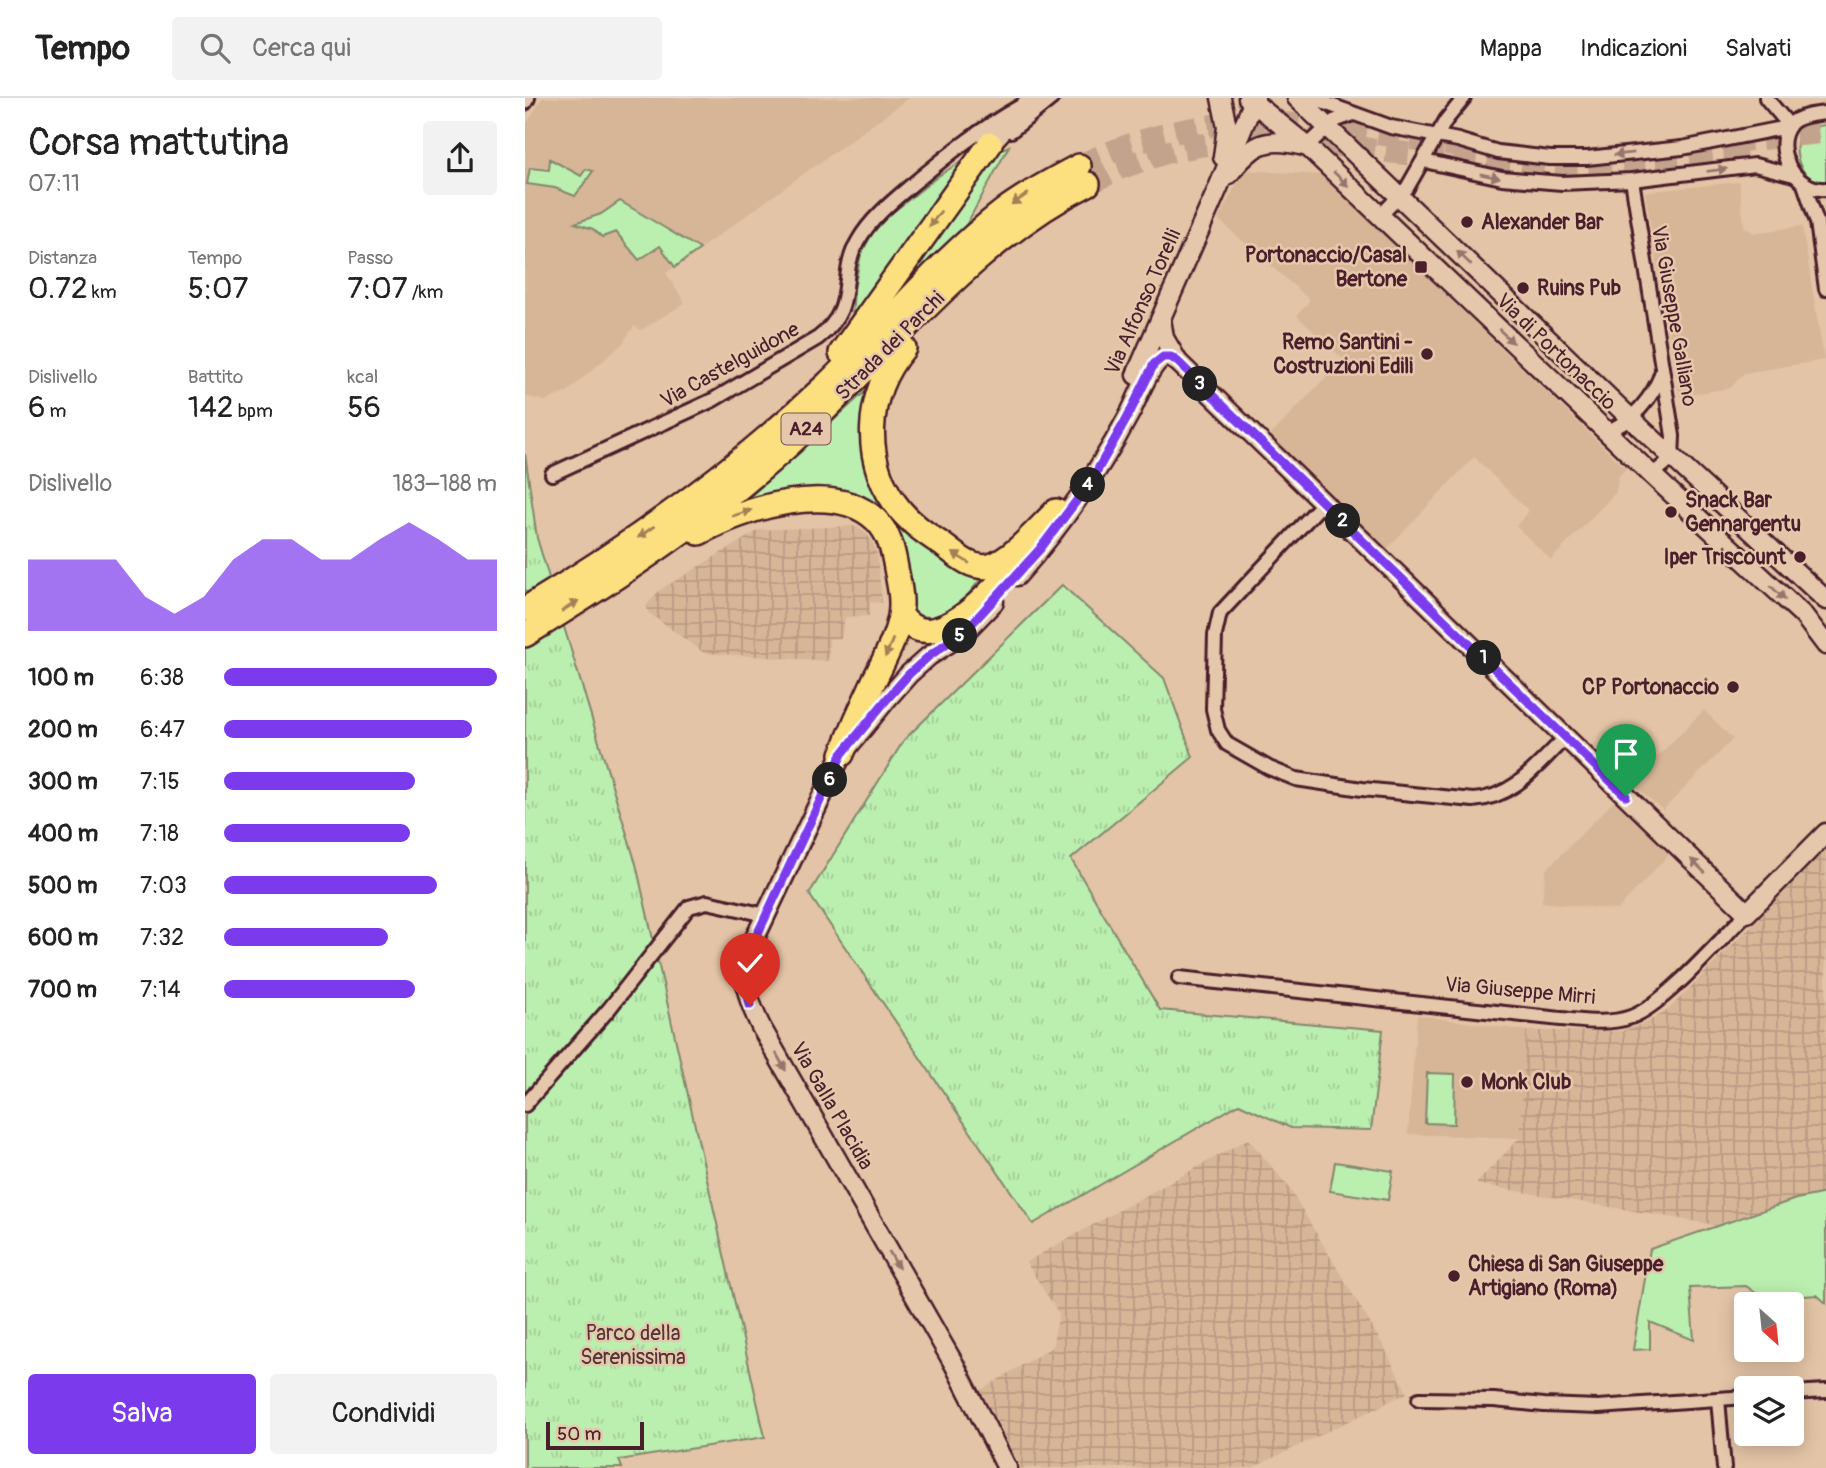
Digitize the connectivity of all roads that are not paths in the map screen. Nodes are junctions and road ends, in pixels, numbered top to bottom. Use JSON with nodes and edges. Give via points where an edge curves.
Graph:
{"nodes":[{"id":1,"x":528,"y":98,"type":"edge"},
{"id":2,"x":1052,"y":98,"type":"edge"},
{"id":3,"x":1221,"y":98,"type":"edge"},
{"id":4,"x":1297,"y":98,"type":"edge"},
{"id":5,"x":1311,"y":98,"type":"edge"},
{"id":6,"x":1464,"y":98,"type":"edge"},
{"id":7,"x":1766,"y":98,"type":"edge"},
{"id":8,"x":1252,"y":99,"type":"edge"},
{"id":9,"x":1030,"y":100,"type":"edge"},
{"id":10,"x":525,"y":103,"type":"edge"},
{"id":11,"x":1826,"y":113,"type":"edge"},
{"id":12,"x":1353,"y":114,"type":"junction"},
{"id":13,"x":1789,"y":126,"type":"junction"},
{"id":14,"x":1327,"y":127,"type":"junction"},
{"id":15,"x":1436,"y":136,"type":"junction"},
{"id":16,"x":990,"y":144,"type":"junction"},
{"id":17,"x":1307,"y":146,"type":"junction"},
{"id":18,"x":952,"y":152,"type":"junction"},
{"id":19,"x":1424,"y":161,"type":"junction"},
{"id":20,"x":1632,"y":180,"type":"junction"},
{"id":21,"x":1799,"y":180,"type":"junction"},
{"id":22,"x":1218,"y":188,"type":"junction"},
{"id":23,"x":1826,"y":189,"type":"edge"},
{"id":24,"x":1400,"y":196,"type":"junction"},
{"id":25,"x":1380,"y":216,"type":"junction"},
{"id":26,"x":978,"y":258,"type":"junction"},
{"id":27,"x":1826,"y":289,"type":"edge"},
{"id":28,"x":1161,"y":319,"type":"junction"},
{"id":29,"x":1178,"y":362,"type":"junction"},
{"id":30,"x":1663,"y":371,"type":"junction"},
{"id":31,"x":813,"y":397,"type":"junction"},
{"id":32,"x":1629,"y":417,"type":"junction"},
{"id":33,"x":1605,"y":430,"type":"junction"},
{"id":34,"x":1672,"y":458,"type":"junction"},
{"id":35,"x":551,"y":474,"type":"dead end"},
{"id":36,"x":1651,"y":475,"type":"junction"},
{"id":37,"x":1324,"y":502,"type":"junction"},
{"id":38,"x":1056,"y":511,"type":"junction"},
{"id":39,"x":1769,"y":547,"type":"junction"},
{"id":40,"x":1751,"y":566,"type":"junction"},
{"id":41,"x":616,"y":578,"type":"junction"},
{"id":42,"x":1826,"y":600,"type":"edge"},
{"id":43,"x":525,"y":609,"type":"edge"},
{"id":44,"x":901,"y":615,"type":"junction"},
{"id":45,"x":525,"y":635,"type":"edge"},
{"id":46,"x":1826,"y":645,"type":"edge"},
{"id":47,"x":1566,"y":737,"type":"junction"},
{"id":48,"x":842,"y":754,"type":"junction"},
{"id":49,"x":1826,"y":833,"type":"edge"},
{"id":50,"x":1747,"y":913,"type":"junction"},
{"id":51,"x":766,"y":915,"type":"junction"},
{"id":52,"x":1179,"y":978,"type":"dead end"},
{"id":53,"x":525,"y":1105,"type":"edge"},
{"id":54,"x":1826,"y":1391,"type":"edge"},
{"id":55,"x":1804,"y":1393,"type":"edge"},
{"id":56,"x":1734,"y":1398,"type":"edge"},
{"id":57,"x":1419,"y":1399,"type":"dead end"},
{"id":58,"x":1718,"y":1399,"type":"junction"},
{"id":59,"x":1007,"y":1468,"type":"edge"},
{"id":60,"x":1724,"y":1468,"type":"edge"}],
"edges":[{"from":1,"to":10,"type":"street"},
{"from":2,"to":16,"type":"street"},
{"from":3,"to":22,"type":"main road","via":[[1227,127]]},
{"from":4,"to":14,"type":"main road","name":"Via di Portonaccio"},
{"from":5,"to":12,"type":"street"},
{"from":6,"to":15,"type":"street"},
{"from":7,"to":13,"type":"street"},
{"from":8,"to":17,"type":"main road","name":"Via di Portonaccio"},
{"from":8,"to":22,"type":"main road","name":"Via Alfonso Torelli"},
{"from":9,"to":16,"type":"main road"},
{"from":9,"to":18,"type":"street","name":"Via Castelguidone"},
{"from":11,"to":13,"type":"street","via":[[1798,119]]},
{"from":12,"to":14,"type":"street"},
{"from":12,"to":15,"type":"street"},
{"from":13,"to":15,"type":"street","one_way":true,"via":[[1704,145],[1576,159],[1499,152]]},
{"from":13,"to":21,"type":"street","via":[[1785,150],[1789,167]]},
{"from":14,"to":17,"type":"street"},
{"from":14,"to":24,"type":"main road","name":"Via di Portonaccio"},
{"from":15,"to":19,"type":"street"},
{"from":16,"to":18,"type":"street"},
{"from":16,"to":31,"type":"highway","one_way":true},
{"from":17,"to":22,"type":"main road","via":[[1264,142],[1248,152]]},
{"from":17,"to":25,"type":"main road","name":"Via di Portonaccio","one_way":true},
{"from":18,"to":35,"type":"street","name":"Via Castelguidone","via":[[861,236],[851,259],[842,309],[824,333],[713,400]]},
{"from":19,"to":20,"type":"street","one_way":true,"via":[[1521,180]]},
{"from":19,"to":24,"type":"street"},
{"from":20,"to":21,"type":"street","one_way":true,"via":[[1755,165]]},
{"from":20,"to":30,"type":"street","name":"Via Giuseppe Galliano"},
{"from":21,"to":23,"type":"street"},
{"from":21,"to":27,"type":"street","via":[[1817,222]]},
{"from":22,"to":28,"type":"main road","name":"Via Alfonso Torelli"},
{"from":24,"to":25,"type":"street"},
{"from":32,"to":24,"type":"main road","name":"Via di Portonaccio","one_way":true},
{"from":25,"to":33,"type":"main road","name":"Via di Portonaccio","one_way":true},
{"from":26,"to":31,"type":"highway","name":"Strada dei Parchi","number":"A24","one_way":true,"via":[[1083,175],[1019,200],[979,231]]},
{"from":38,"to":26,"type":"highway","one_way":true,"via":[[1009,556],[980,567],[955,555],[910,520],[893,500],[877,467],[872,421],[885,376]]},
{"from":26,"to":41,"type":"highway","name":"Strada dei Parchi","number":"A24","via":[[790,444],[701,518]]},
{"from":28,"to":29,"type":"main road","via":[[1164,338]]},
{"from":28,"to":38,"type":"main road","name":"Via Alfonso Torelli","via":[[1109,428]]},
{"from":29,"to":37,"type":"main road"},
{"from":29,"to":48,"type":"main road","name":"Via Alfonso Torelli","via":[[1166,356],[1154,364],[1090,483],[1040,549],[967,629],[909,674]]},
{"from":30,"to":32,"type":"street","via":[[1653,393]]},
{"from":30,"to":34,"type":"street","name":"Via Giuseppe Galliano","via":[[1673,428]]},
{"from":31,"to":43,"type":"highway","name":"Strada dei Parchi","number":"A24","one_way":true,"via":[[684,505]]},
{"from":32,"to":33,"type":"street"},
{"from":32,"to":34,"type":"main road","name":"Via di Portonaccio"},
{"from":33,"to":36,"type":"main road","name":"Via di Portonaccio"},
{"from":34,"to":36,"type":"street"},
{"from":34,"to":39,"type":"main road","name":"Via di Portonaccio"},
{"from":36,"to":40,"type":"main road","name":"Via di Portonaccio"},
{"from":37,"to":47,"type":"main road"},
{"from":37,"to":47,"type":"street","via":[[1220,613],[1213,709],[1227,744],[1296,779],[1473,800],[1509,790]]},
{"from":38,"to":44,"type":"highway","via":[[1016,564],[961,618],[929,631],[909,626]]},
{"from":39,"to":40,"type":"street"},
{"from":39,"to":42,"type":"main road","name":"Via di Portonaccio"},
{"from":40,"to":46,"type":"main road","name":"Via di Portonaccio","one_way":true,"via":[[1804,616]]},
{"from":41,"to":44,"type":"highway","one_way":true,"via":[[736,515],[783,503],[836,502],[866,512],[886,533],[895,557]]},
{"from":45,"to":41,"type":"highway","name":"Strada dei Parchi","number":"A24","one_way":true},
{"from":44,"to":48,"type":"highway","one_way":true},
{"from":50,"to":47,"type":"main road","one_way":true},
{"from":48,"to":51,"type":"main road","name":"Via Galla Placidia"},
{"from":49,"to":50,"type":"main road","name":"Via Giuseppe Mirri"},
{"from":50,"to":52,"type":"street","name":"Via Giuseppe Mirri","via":[[1656,1003],[1630,1017],[1610,1021]]},
{"from":51,"to":53,"type":"street","via":[[707,902],[689,907]]},
{"from":51,"to":59,"type":"main road","name":"Via Galla Placidia","one_way":true,"via":[[747,959],[750,1005],[954,1364]]},
{"from":54,"to":55,"type":"street"},
{"from":56,"to":58,"type":"street"},
{"from":57,"to":58,"type":"street","via":[[1598,1407]]},
{"from":58,"to":60,"type":"street"}]}
